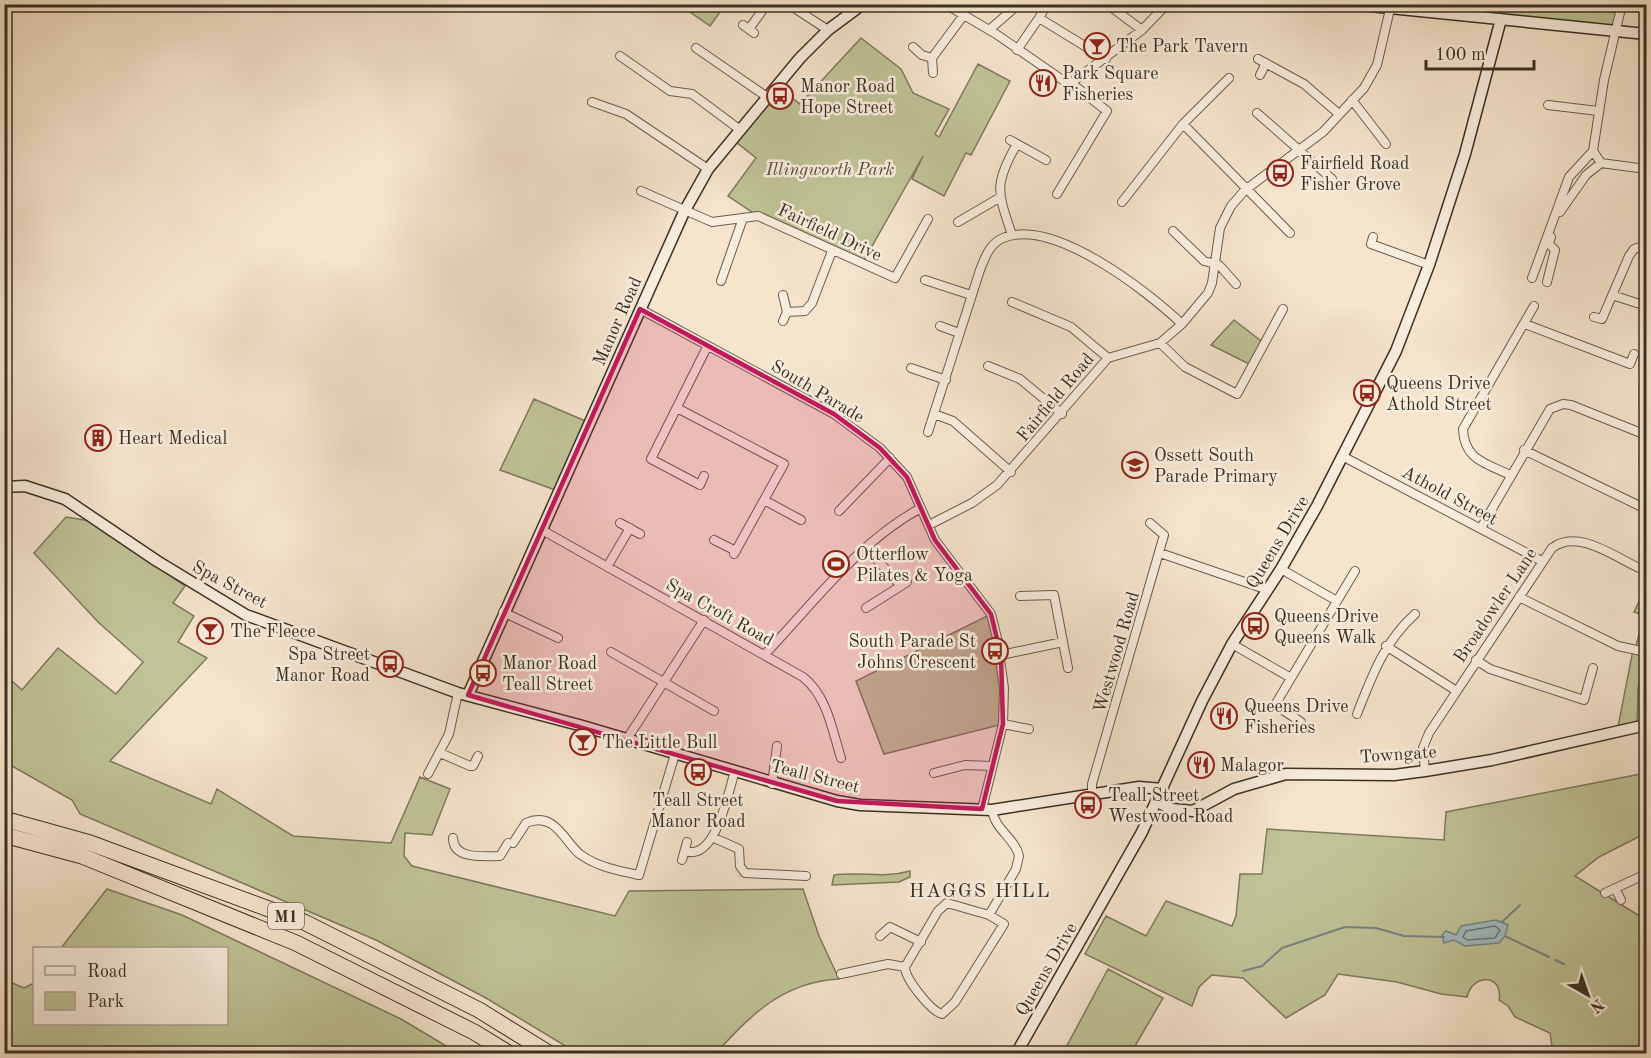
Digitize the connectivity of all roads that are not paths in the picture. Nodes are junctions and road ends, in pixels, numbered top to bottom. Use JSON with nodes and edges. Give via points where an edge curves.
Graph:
{"nodes":[{"id":1,"x":767,"y":4,"type":"edge"},
{"id":2,"x":788,"y":4,"type":"edge"},
{"id":3,"x":863,"y":4,"type":"edge"},
{"id":4,"x":945,"y":4,"type":"edge"},
{"id":5,"x":1010,"y":4,"type":"edge"},
{"id":6,"x":1047,"y":4,"type":"edge"},
{"id":7,"x":1107,"y":4,"type":"edge"},
{"id":8,"x":1167,"y":4,"type":"edge"},
{"id":9,"x":1350,"y":4,"type":"edge"},
{"id":10,"x":1622,"y":4,"type":"edge"},
{"id":11,"x":1367,"y":5,"type":"edge"},
{"id":12,"x":1390,"y":9,"type":"junction"},
{"id":13,"x":963,"y":16,"type":"junction"},
{"id":14,"x":1039,"y":18,"type":"junction"},
{"id":15,"x":1501,"y":19,"type":"junction"},
{"id":16,"x":749,"y":29,"type":"dead end"},
{"id":17,"x":828,"y":30,"type":"junction"},
{"id":18,"x":989,"y":30,"type":"junction"},
{"id":19,"x":1142,"y":30,"type":"junction"},
{"id":20,"x":1615,"y":30,"type":"junction"},
{"id":21,"x":1647,"y":34,"type":"edge"},
{"id":22,"x":913,"y":47,"type":"dead end"},
{"id":23,"x":696,"y":48,"type":"dead end"},
{"id":24,"x":1017,"y":50,"type":"junction"},
{"id":25,"x":620,"y":56,"type":"dead end"},
{"id":26,"x":933,"y":58,"type":"junction"},
{"id":27,"x":1106,"y":59,"type":"junction"},
{"id":28,"x":1258,"y":59,"type":"dead end"},
{"id":29,"x":1266,"y":63,"type":"junction"},
{"id":30,"x":933,"y":73,"type":"dead end"},
{"id":31,"x":1260,"y":75,"type":"dead end"},
{"id":32,"x":1229,"y":78,"type":"dead end"},
{"id":33,"x":1071,"y":82,"type":"junction"},
{"id":34,"x":767,"y":97,"type":"junction"},
{"id":35,"x":1352,"y":100,"type":"junction"},
{"id":36,"x":592,"y":102,"type":"dead end"},
{"id":37,"x":1548,"y":105,"type":"dead end"},
{"id":38,"x":1598,"y":111,"type":"junction"},
{"id":39,"x":1257,"y":113,"type":"dead end"},
{"id":40,"x":1339,"y":114,"type":"junction"},
{"id":41,"x":1183,"y":124,"type":"junction"},
{"id":42,"x":740,"y":129,"type":"junction"},
{"id":43,"x":1386,"y":144,"type":"dead end"},
{"id":44,"x":1300,"y":149,"type":"junction"},
{"id":45,"x":1593,"y":151,"type":"junction"},
{"id":46,"x":1046,"y":160,"type":"dead end"},
{"id":47,"x":1601,"y":163,"type":"junction"},
{"id":48,"x":708,"y":168,"type":"junction"},
{"id":49,"x":1647,"y":169,"type":"edge"},
{"id":50,"x":1143,"y":175,"type":"junction"},
{"id":51,"x":1332,"y":179,"type":"dead end"},
{"id":52,"x":1150,"y":182,"type":"dead end"},
{"id":53,"x":1245,"y":190,"type":"junction"},
{"id":54,"x":641,"y":191,"type":"dead end"},
{"id":55,"x":1057,"y":194,"type":"dead end"},
{"id":56,"x":999,"y":198,"type":"junction"},
{"id":57,"x":1122,"y":202,"type":"dead end"},
{"id":58,"x":684,"y":212,"type":"junction"},
{"id":59,"x":743,"y":218,"type":"junction"},
{"id":60,"x":928,"y":219,"type":"dead end"},
{"id":61,"x":958,"y":222,"type":"dead end"},
{"id":62,"x":1173,"y":231,"type":"dead end"},
{"id":63,"x":1290,"y":232,"type":"dead end"},
{"id":64,"x":1012,"y":235,"type":"junction"},
{"id":65,"x":1373,"y":237,"type":"dead end"},
{"id":66,"x":1647,"y":245,"type":"edge"},
{"id":67,"x":832,"y":251,"type":"junction"},
{"id":68,"x":1213,"y":265,"type":"junction"},
{"id":69,"x":1430,"y":266,"type":"junction"},
{"id":70,"x":1532,"y":278,"type":"dead end"},
{"id":71,"x":925,"y":280,"type":"dead end"},
{"id":72,"x":1547,"y":282,"type":"dead end"},
{"id":73,"x":1236,"y":284,"type":"dead end"},
{"id":74,"x":727,"y":288,"type":"dead end"},
{"id":75,"x":783,"y":295,"type":"dead end"},
{"id":76,"x":971,"y":295,"type":"junction"},
{"id":77,"x":1612,"y":295,"type":"junction"},
{"id":78,"x":1012,"y":302,"type":"dead end"},
{"id":79,"x":1534,"y":306,"type":"dead end"},
{"id":80,"x":1647,"y":306,"type":"edge"},
{"id":81,"x":640,"y":309,"type":"junction"},
{"id":82,"x":1283,"y":309,"type":"dead end"},
{"id":83,"x":787,"y":312,"type":"junction"},
{"id":84,"x":1594,"y":316,"type":"dead end"},
{"id":85,"x":783,"y":321,"type":"dead end"},
{"id":86,"x":1182,"y":324,"type":"junction"},
{"id":87,"x":1525,"y":324,"type":"junction"},
{"id":88,"x":940,"y":326,"type":"dead end"},
{"id":89,"x":959,"y":333,"type":"junction"},
{"id":90,"x":1160,"y":343,"type":"junction"},
{"id":91,"x":707,"y":347,"type":"junction"},
{"id":92,"x":1634,"y":354,"type":"dead end"},
{"id":93,"x":1108,"y":358,"type":"junction"},
{"id":94,"x":988,"y":366,"type":"dead end"},
{"id":95,"x":911,"y":368,"type":"dead end"},
{"id":96,"x":946,"y":380,"type":"junction"},
{"id":97,"x":677,"y":408,"type":"junction"},
{"id":98,"x":934,"y":414,"type":"junction"},
{"id":99,"x":1062,"y":414,"type":"junction"},
{"id":100,"x":928,"y":432,"type":"dead end"},
{"id":101,"x":1647,"y":435,"type":"edge"},
{"id":102,"x":1524,"y":450,"type":"junction"},
{"id":103,"x":1344,"y":457,"type":"junction"},
{"id":104,"x":890,"y":458,"type":"junction"},
{"id":105,"x":1011,"y":472,"type":"junction"},
{"id":106,"x":1510,"y":475,"type":"junction"},
{"id":107,"x":704,"y":476,"type":"dead end"},
{"id":108,"x":4,"y":487,"type":"edge"},
{"id":109,"x":764,"y":500,"type":"junction"},
{"id":110,"x":921,"y":508,"type":"junction"},
{"id":111,"x":1647,"y":509,"type":"edge"},
{"id":112,"x":839,"y":511,"type":"dead end"},
{"id":113,"x":801,"y":519,"type":"dead end"},
{"id":114,"x":620,"y":523,"type":"dead end"},
{"id":115,"x":1150,"y":523,"type":"dead end"},
{"id":116,"x":929,"y":525,"type":"junction"},
{"id":117,"x":630,"y":528,"type":"junction"},
{"id":118,"x":1481,"y":528,"type":"junction"},
{"id":119,"x":542,"y":530,"type":"junction"},
{"id":120,"x":640,"y":534,"type":"dead end"},
{"id":121,"x":714,"y":540,"type":"dead end"},
{"id":122,"x":866,"y":548,"type":"junction"},
{"id":123,"x":1160,"y":554,"type":"junction"},
{"id":124,"x":1542,"y":561,"type":"junction"},
{"id":125,"x":607,"y":567,"type":"junction"},
{"id":126,"x":1281,"y":569,"type":"junction"},
{"id":127,"x":1355,"y":571,"type":"dead end"},
{"id":128,"x":1647,"y":571,"type":"edge"},
{"id":129,"x":1268,"y":590,"type":"junction"},
{"id":130,"x":1020,"y":596,"type":"dead end"},
{"id":131,"x":1519,"y":597,"type":"junction"},
{"id":132,"x":1337,"y":602,"type":"junction"},
{"id":133,"x":866,"y":608,"type":"dead end"},
{"id":134,"x":503,"y":612,"type":"junction"},
{"id":135,"x":1417,"y":613,"type":"dead end"},
{"id":136,"x":705,"y":620,"type":"junction"},
{"id":137,"x":558,"y":638,"type":"dead end"},
{"id":138,"x":1063,"y":642,"type":"junction"},
{"id":139,"x":1232,"y":644,"type":"junction"},
{"id":140,"x":1386,"y":646,"type":"junction"},
{"id":141,"x":611,"y":652,"type":"dead end"},
{"id":142,"x":1647,"y":652,"type":"edge"},
{"id":143,"x":765,"y":654,"type":"junction"},
{"id":144,"x":1001,"y":655,"type":"junction"},
{"id":145,"x":1476,"y":660,"type":"junction"},
{"id":146,"x":1068,"y":668,"type":"dead end"},
{"id":147,"x":1593,"y":668,"type":"dead end"},
{"id":148,"x":1291,"y":678,"type":"junction"},
{"id":149,"x":664,"y":683,"type":"junction"},
{"id":150,"x":1455,"y":690,"type":"junction"},
{"id":151,"x":463,"y":694,"type":"junction"},
{"id":152,"x":714,"y":711,"type":"dead end"},
{"id":153,"x":1357,"y":717,"type":"dead end"},
{"id":154,"x":1301,"y":722,"type":"dead end"},
{"id":155,"x":1003,"y":724,"type":"junction"},
{"id":156,"x":1647,"y":725,"type":"edge"},
{"id":157,"x":1017,"y":727,"type":"junction"},
{"id":158,"x":1029,"y":729,"type":"dead end"},
{"id":159,"x":1016,"y":738,"type":"dead end"},
{"id":160,"x":627,"y":739,"type":"junction"},
{"id":161,"x":779,"y":751,"type":"dead end"},
{"id":162,"x":440,"y":753,"type":"junction"},
{"id":163,"x":675,"y":754,"type":"junction"},
{"id":164,"x":478,"y":756,"type":"dead end"},
{"id":165,"x":841,"y":758,"type":"dead end"},
{"id":166,"x":990,"y":766,"type":"junction"},
{"id":167,"x":735,"y":771,"type":"junction"},
{"id":168,"x":1425,"y":771,"type":"junction"},
{"id":169,"x":934,"y":773,"type":"dead end"},
{"id":170,"x":428,"y":774,"type":"dead end"},
{"id":171,"x":772,"y":784,"type":"junction"},
{"id":172,"x":1163,"y":789,"type":"junction"},
{"id":173,"x":1092,"y":796,"type":"junction"},
{"id":174,"x":1157,"y":802,"type":"junction"},
{"id":175,"x":987,"y":810,"type":"junction"},
{"id":176,"x":4,"y":819,"type":"edge"},
{"id":177,"x":4,"y":835,"type":"edge"},
{"id":178,"x":453,"y":838,"type":"dead end"},
{"id":179,"x":714,"y":838,"type":"junction"},
{"id":180,"x":687,"y":842,"type":"dead end"},
{"id":181,"x":509,"y":843,"type":"junction"},
{"id":182,"x":521,"y":849,"type":"dead end"},
{"id":183,"x":685,"y":851,"type":"junction"},
{"id":184,"x":682,"y":860,"type":"dead end"},
{"id":185,"x":1647,"y":874,"type":"edge"},
{"id":186,"x":796,"y":875,"type":"junction"},
{"id":187,"x":806,"y":876,"type":"dead end"},
{"id":188,"x":796,"y":885,"type":"dead end"},
{"id":189,"x":1615,"y":888,"type":"junction"},
{"id":190,"x":1605,"y":893,"type":"dead end"},
{"id":191,"x":1621,"y":900,"type":"dead end"},
{"id":192,"x":988,"y":915,"type":"junction"},
{"id":193,"x":880,"y":936,"type":"dead end"},
{"id":194,"x":921,"y":942,"type":"junction"},
{"id":195,"x":905,"y":967,"type":"junction"},
{"id":196,"x":841,"y":974,"type":"dead end"},
{"id":197,"x":510,"y":1053,"type":"edge"},
{"id":198,"x":550,"y":1053,"type":"edge"},
{"id":199,"x":1016,"y":1053,"type":"edge"}],
"edges":[{"from":1,"to":16,"type":"street"},
{"from":2,"to":17,"type":"street"},
{"from":3,"to":17,"type":"street","name":"Manor Road"},
{"from":4,"to":13,"type":"street"},
{"from":5,"to":18,"type":"street","via":[[1012,10]]},
{"from":6,"to":14,"type":"street"},
{"from":7,"to":19,"type":"street"},
{"from":8,"to":19,"type":"street"},
{"from":9,"to":11,"type":"street"},
{"from":10,"to":20,"type":"street"},
{"from":11,"to":12,"type":"street"},
{"from":12,"to":15,"type":"street"},
{"from":12,"to":35,"type":"street","name":"Fairfield Road","via":[[1372,78]]},
{"from":13,"to":18,"type":"street"},
{"from":13,"to":26,"type":"street"},
{"from":14,"to":24,"type":"street"},
{"from":14,"to":27,"type":"street"},
{"from":15,"to":20,"type":"street"},
{"from":15,"to":69,"type":"street","name":"Queens Drive"},
{"from":17,"to":34,"type":"street","name":"Manor Road"},
{"from":18,"to":24,"type":"street"},
{"from":19,"to":27,"type":"street"},
{"from":20,"to":21,"type":"street"},
{"from":20,"to":38,"type":"street"},
{"from":22,"to":26,"type":"street"},
{"from":23,"to":34,"type":"street"},
{"from":24,"to":33,"type":"street"},
{"from":25,"to":42,"type":"street","via":[[670,91],[692,94]]},
{"from":26,"to":30,"type":"street"},
{"from":27,"to":33,"type":"street"},
{"from":28,"to":29,"type":"street"},
{"from":29,"to":31,"type":"street"},
{"from":29,"to":40,"type":"street","via":[[1304,84]]},
{"from":32,"to":41,"type":"street","via":[[1222,92]]},
{"from":33,"to":55,"type":"street","via":[[1107,111]]},
{"from":34,"to":42,"type":"street","name":"Manor Road"},
{"from":35,"to":40,"type":"street","name":"Fairfield Road"},
{"from":35,"to":43,"type":"street"},
{"from":36,"to":48,"type":"street","via":[[626,114]]},
{"from":37,"to":38,"type":"street"},
{"from":38,"to":45,"type":"street"},
{"from":39,"to":44,"type":"street"},
{"from":40,"to":44,"type":"street","name":"Fairfield Road"},
{"from":41,"to":50,"type":"street"},
{"from":41,"to":53,"type":"street"},
{"from":42,"to":48,"type":"street","name":"Manor Road"},
{"from":44,"to":51,"type":"street"},
{"from":44,"to":53,"type":"street","name":"Fairfield Road"},
{"from":45,"to":47,"type":"street"},
{"from":45,"to":70,"type":"street","via":[[1569,177]]},
{"from":46,"to":56,"type":"street","via":[[1014,142]]},
{"from":47,"to":49,"type":"street"},
{"from":47,"to":72,"type":"street","via":[[1586,175],[1559,215],[1549,244],[1555,250]]},
{"from":48,"to":58,"type":"street","name":"Manor Road"},
{"from":50,"to":52,"type":"street"},
{"from":50,"to":57,"type":"street"},
{"from":53,"to":63,"type":"street"},
{"from":53,"to":68,"type":"street","name":"Fairfield Road","via":[[1224,216]]},
{"from":54,"to":58,"type":"street","name":"Fairfield Drive"},
{"from":56,"to":61,"type":"street"},
{"from":56,"to":64,"type":"street"},
{"from":58,"to":59,"type":"street","name":"Fairfield Drive","via":[[712,222]]},
{"from":58,"to":81,"type":"street","name":"Manor Road"},
{"from":59,"to":67,"type":"street","name":"Fairfield Drive","via":[[758,216]]},
{"from":59,"to":74,"type":"street","via":[[719,279]]},
{"from":60,"to":67,"type":"street","name":"Fairfield Drive","via":[[895,278]]},
{"from":62,"to":68,"type":"street"},
{"from":64,"to":76,"type":"street","via":[[1002,238],[987,252]]},
{"from":64,"to":86,"type":"street","via":[[1030,234],[1089,256],[1124,276]]},
{"from":65,"to":69,"type":"street","via":[[1371,244]]},
{"from":66,"to":77,"type":"street","via":[[1634,249],[1629,256]]},
{"from":67,"to":83,"type":"street","via":[[812,303],[805,311]]},
{"from":68,"to":73,"type":"street","via":[[1219,265]]},
{"from":68,"to":86,"type":"street","name":"Fairfield Road","via":[[1208,293]]},
{"from":69,"to":103,"type":"street","name":"Queens Drive","via":[[1396,351]]},
{"from":71,"to":76,"type":"street"},
{"from":75,"to":83,"type":"street"},
{"from":76,"to":89,"type":"street"},
{"from":77,"to":80,"type":"street"},
{"from":77,"to":84,"type":"street","via":[[1602,319]]},
{"from":78,"to":93,"type":"street","via":[[1071,327]]},
{"from":79,"to":87,"type":"street"},
{"from":81,"to":91,"type":"street","name":"South Parade"},
{"from":81,"to":119,"type":"street","name":"Manor Road"},
{"from":82,"to":90,"type":"street","via":[[1237,394],[1185,367]]},
{"from":83,"to":85,"type":"street"},
{"from":86,"to":90,"type":"street","name":"Fairfield Road"},
{"from":87,"to":92,"type":"street","via":[[1630,364]]},
{"from":87,"to":106,"type":"street","via":[[1463,429],[1466,449],[1472,456]]},
{"from":88,"to":89,"type":"street"},
{"from":89,"to":96,"type":"street"},
{"from":90,"to":93,"type":"street","name":"Fairfield Road"},
{"from":91,"to":97,"type":"street"},
{"from":91,"to":104,"type":"street","name":"South Parade","via":[[834,414]]},
{"from":93,"to":99,"type":"street","name":"Fairfield Road"},
{"from":94,"to":99,"type":"street","via":[[1020,379]]},
{"from":95,"to":96,"type":"street"},
{"from":96,"to":98,"type":"street"},
{"from":97,"to":107,"type":"street","via":[[651,459],[700,485]]},
{"from":97,"to":109,"type":"street","via":[[784,465]]},
{"from":98,"to":100,"type":"street"},
{"from":98,"to":105,"type":"street","via":[[953,421]]},
{"from":99,"to":105,"type":"street","name":"Fairfield Road"},
{"from":101,"to":102,"type":"street","via":[[1563,404],[1544,416]]},
{"from":102,"to":106,"type":"street"},
{"from":102,"to":111,"type":"street"},
{"from":103,"to":118,"type":"street","name":"Athold Street"},
{"from":103,"to":126,"type":"street","name":"Queens Drive"},
{"from":104,"to":110,"type":"street","name":"South Parade","via":[[908,477]]},
{"from":104,"to":112,"type":"street"},
{"from":105,"to":116,"type":"street","name":"Fairfield Road","via":[[985,495]]},
{"from":106,"to":118,"type":"street"},
{"from":108,"to":151,"type":"street","name":"Spa Street","via":[[24,486],[65,499],[184,579],[246,615]]},
{"from":109,"to":113,"type":"street"},
{"from":109,"to":121,"type":"street","via":[[735,553]]},
{"from":110,"to":116,"type":"street","name":"South Parade"},
{"from":110,"to":122,"type":"street","via":[[895,522]]},
{"from":114,"to":117,"type":"street"},
{"from":115,"to":123,"type":"street","name":"Westwood Road","via":[[1164,536]]},
{"from":116,"to":144,"type":"street","name":"South Parade","via":[[935,540],[991,614]]},
{"from":117,"to":120,"type":"street"},
{"from":117,"to":125,"type":"street"},
{"from":118,"to":124,"type":"street","name":"Athold Street"},
{"from":119,"to":125,"type":"street","name":"Spa Croft Road"},
{"from":119,"to":134,"type":"street","name":"Manor Road"},
{"from":122,"to":133,"type":"street","via":[[904,584]]},
{"from":122,"to":143,"type":"street"},
{"from":123,"to":129,"type":"street"},
{"from":123,"to":173,"type":"street","name":"Westwood Road","via":[[1092,784]]},
{"from":124,"to":128,"type":"street","name":"Broadowler Lane","via":[[1557,544],[1571,541],[1592,546]]},
{"from":124,"to":131,"type":"street","name":"Broadowler Lane"},
{"from":125,"to":136,"type":"street","name":"Spa Croft Road"},
{"from":126,"to":129,"type":"street","name":"Queens Drive"},
{"from":126,"to":132,"type":"street"},
{"from":127,"to":132,"type":"street"},
{"from":129,"to":139,"type":"street","name":"Queens Drive"},
{"from":130,"to":138,"type":"street","via":[[1054,595]]},
{"from":131,"to":142,"type":"street","via":[[1618,646]]},
{"from":131,"to":145,"type":"street","name":"Broadowler Lane"},
{"from":132,"to":148,"type":"street"},
{"from":134,"to":137,"type":"street"},
{"from":134,"to":151,"type":"street","name":"Manor Road"},
{"from":135,"to":140,"type":"street"},
{"from":136,"to":143,"type":"street","name":"Spa Croft Road"},
{"from":136,"to":149,"type":"street"},
{"from":138,"to":144,"type":"street"},
{"from":138,"to":146,"type":"street"},
{"from":139,"to":148,"type":"street"},
{"from":139,"to":172,"type":"street","name":"Queens Drive"},
{"from":140,"to":150,"type":"street"},
{"from":140,"to":153,"type":"street"},
{"from":141,"to":149,"type":"street"},
{"from":143,"to":165,"type":"street","name":"Spa Croft Road","via":[[814,686]]},
{"from":144,"to":155,"type":"street","name":"South Parade"},
{"from":145,"to":147,"type":"street","via":[[1490,669],[1584,700]]},
{"from":145,"to":150,"type":"street","name":"Broadowler Lane"},
{"from":148,"to":154,"type":"street","via":[[1275,705]]},
{"from":149,"to":152,"type":"street"},
{"from":149,"to":160,"type":"street"},
{"from":150,"to":168,"type":"street","name":"Broadowler Lane","via":[[1425,741]]},
{"from":151,"to":160,"type":"street","name":"Teall Street"},
{"from":151,"to":162,"type":"street"},
{"from":155,"to":157,"type":"street"},
{"from":155,"to":166,"type":"street","name":"South Parade"},
{"from":156,"to":168,"type":"street","name":"Towngate"},
{"from":157,"to":158,"type":"street"},
{"from":157,"to":159,"type":"street"},
{"from":160,"to":163,"type":"street","name":"Teall Street"},
{"from":161,"to":171,"type":"street"},
{"from":162,"to":164,"type":"street","via":[[475,769]]},
{"from":162,"to":170,"type":"street"},
{"from":163,"to":167,"type":"street","name":"Teall Street"},
{"from":163,"to":181,"type":"street","via":[[639,875],[580,855],[563,832],[536,820],[526,823]]},
{"from":166,"to":169,"type":"street","via":[[965,765]]},
{"from":166,"to":175,"type":"street","name":"South Parade"},
{"from":167,"to":171,"type":"street","name":"Teall Street"},
{"from":167,"to":179,"type":"street"},
{"from":168,"to":174,"type":"street","name":"Towngate","via":[[1394,775],[1286,774],[1234,789],[1193,811],[1172,809]]},
{"from":171,"to":175,"type":"street","name":"Teall Street","via":[[860,805]]},
{"from":172,"to":173,"type":"street","name":"Teall Street","via":[[1139,787]]},
{"from":172,"to":174,"type":"street","name":"Queens Drive"},
{"from":173,"to":175,"type":"street","name":"Teall Street"},
{"from":174,"to":199,"type":"street","name":"Queens Drive"},
{"from":175,"to":192,"type":"street","via":[[1019,856],[1016,869]]},
{"from":176,"to":198,"type":"highway","number":"M1","via":[[90,843],[304,922],[478,1010]]},
{"from":177,"to":197,"type":"highway","number":"M1","via":[[82,856],[296,943]]},
{"from":178,"to":181,"type":"street","via":[[457,851],[467,854],[500,856]]},
{"from":179,"to":183,"type":"street","via":[[701,850]]},
{"from":179,"to":186,"type":"street","via":[[739,849],[740,866],[745,873]]},
{"from":180,"to":183,"type":"street"},
{"from":181,"to":182,"type":"street"},
{"from":183,"to":184,"type":"street"},
{"from":185,"to":189,"type":"street"},
{"from":186,"to":187,"type":"street"},
{"from":186,"to":188,"type":"street"},
{"from":189,"to":190,"type":"street"},
{"from":189,"to":191,"type":"street"},
{"from":192,"to":194,"type":"street","via":[[947,903]]},
{"from":192,"to":195,"type":"street","via":[[1004,924],[946,1013],[934,1010],[907,978]]},
{"from":193,"to":194,"type":"street","via":[[890,927]]},
{"from":194,"to":195,"type":"street"},
{"from":195,"to":196,"type":"street","via":[[888,964]]}]}
